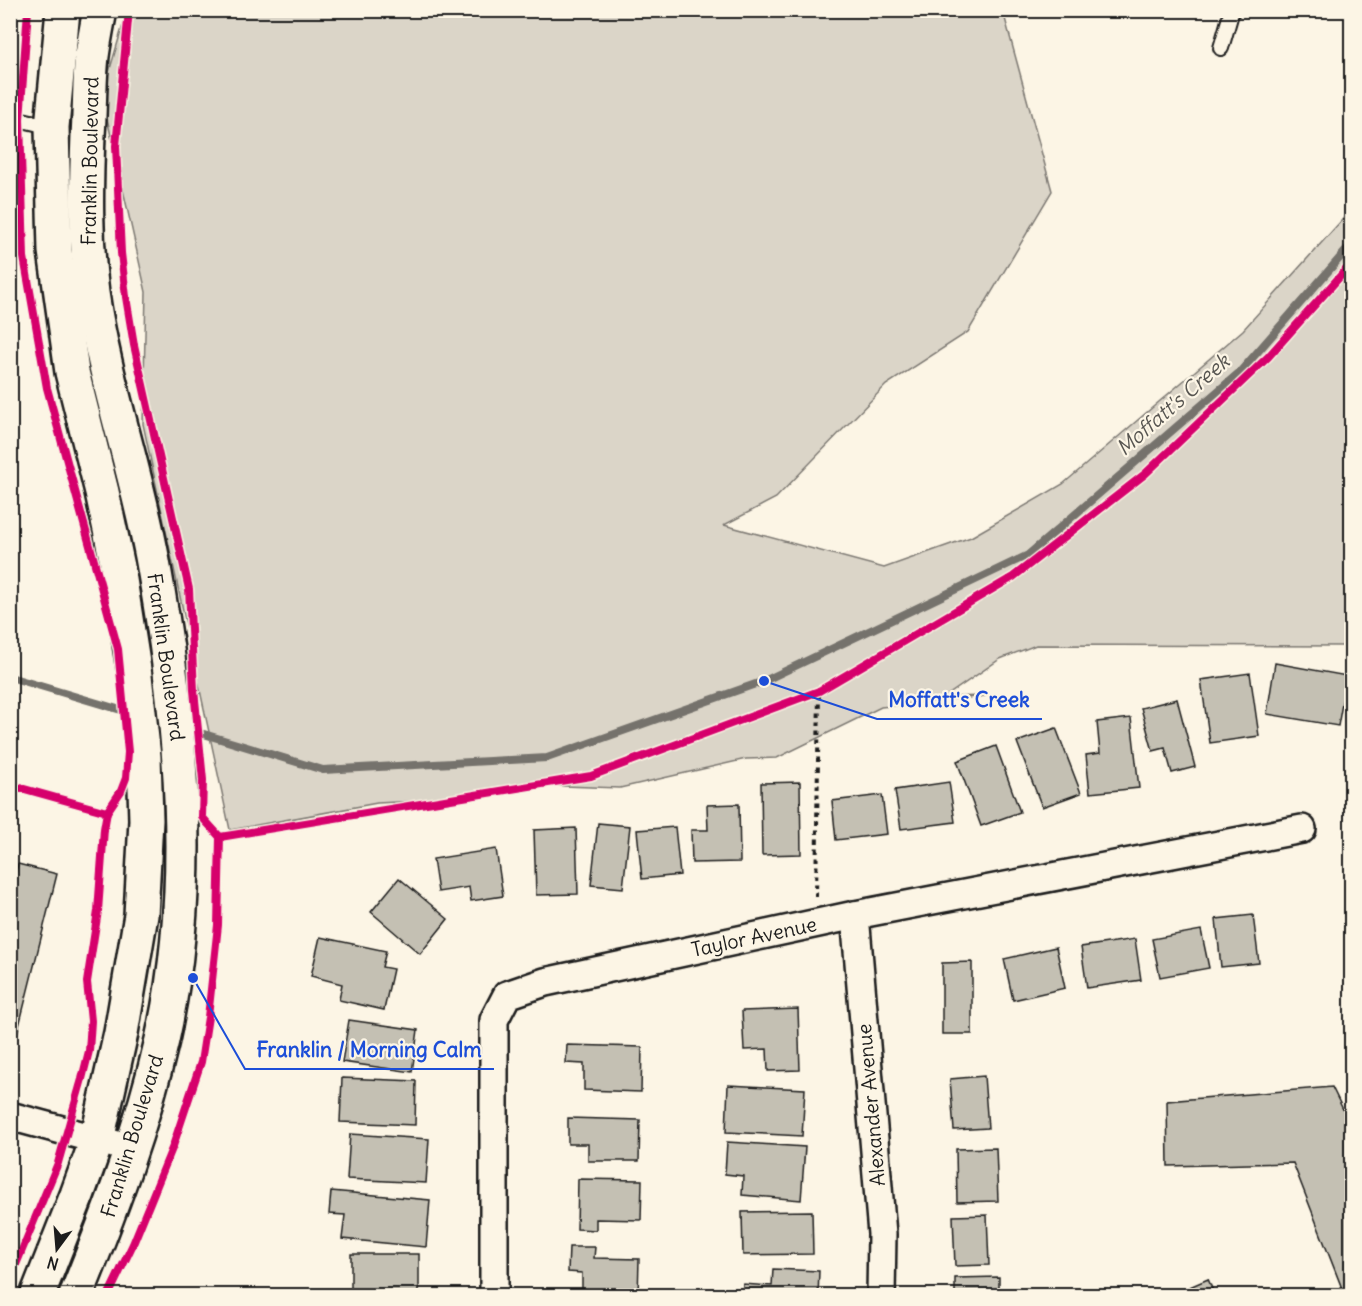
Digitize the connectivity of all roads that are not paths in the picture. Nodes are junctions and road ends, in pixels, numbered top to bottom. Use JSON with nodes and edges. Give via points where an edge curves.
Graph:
{"nodes":[{"id":1,"x":63,"y":10,"type":"edge"},
{"id":2,"x":100,"y":10,"type":"edge"},
{"id":3,"x":1232,"y":10,"type":"edge"},
{"id":4,"x":1221,"y":48,"type":"dead end"},
{"id":5,"x":10,"y":117,"type":"edge"},
{"id":6,"x":52,"y":127,"type":"junction"},
{"id":7,"x":1302,"y":829,"type":"dead end"},
{"id":8,"x":855,"y":915,"type":"junction"},
{"id":9,"x":10,"y":1116,"type":"edge"},
{"id":10,"x":97,"y":1140,"type":"junction"},
{"id":11,"x":132,"y":1149,"type":"junction"},
{"id":12,"x":37,"y":1296,"type":"edge"},
{"id":13,"x":76,"y":1296,"type":"edge"},
{"id":14,"x":494,"y":1296,"type":"edge"},
{"id":15,"x":881,"y":1296,"type":"edge"}],
"edges":[{"from":1,"to":6,"type":"main road","name":"Franklin Boulevard"},
{"from":2,"to":11,"type":"main road","name":"Franklin Boulevard","via":[[92,56],[85,196],[92,294],[153,562],[180,764],[182,828],[178,938],[162,1039]]},
{"from":3,"to":4,"type":"lane"},
{"from":5,"to":6,"type":"lane"},
{"from":6,"to":10,"type":"main road","name":"Franklin Boulevard","via":[[55,251],[61,304],[72,372],[118,567],[144,757],[146,820],[141,915],[121,1033]]},
{"from":7,"to":8,"type":"street","name":"Taylor Avenue"},
{"from":8,"to":14,"type":"street","name":"Taylor Avenue","via":[[545,982],[507,995],[494,1020]]},
{"from":8,"to":15,"type":"street","name":"Alexander Avenue","via":[[882,1234]]},
{"from":9,"to":10,"type":"street"},
{"from":10,"to":11,"type":"street"},
{"from":10,"to":12,"type":"main road","name":"Franklin Boulevard"},
{"from":11,"to":13,"type":"main road","name":"Franklin Boulevard"}]}
